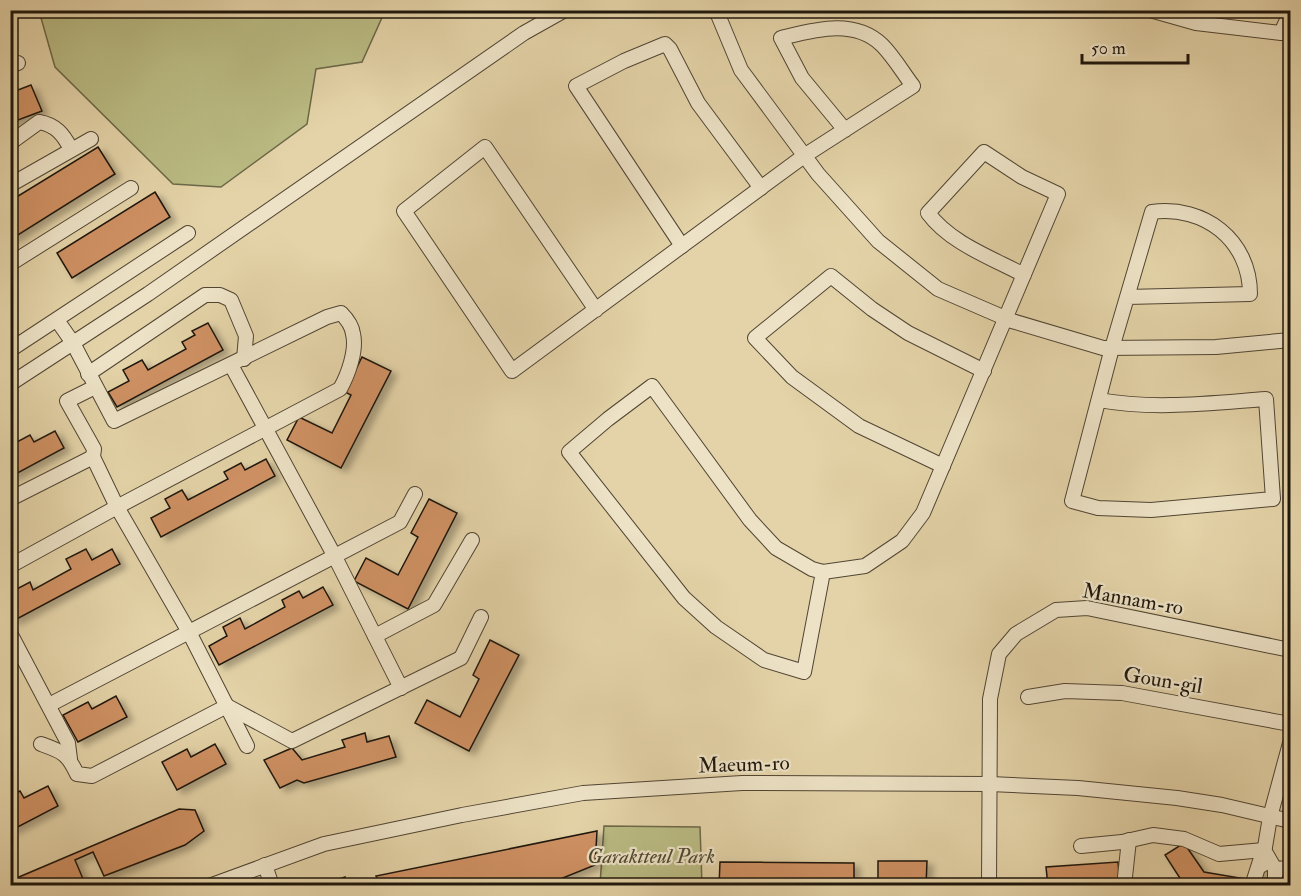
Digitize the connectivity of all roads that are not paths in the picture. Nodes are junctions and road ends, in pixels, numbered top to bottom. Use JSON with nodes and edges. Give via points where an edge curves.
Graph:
{"nodes":[{"id":1,"x":565,"y":10,"type":"edge"},
{"id":2,"x":716,"y":10,"type":"edge"},
{"id":3,"x":1150,"y":10,"type":"edge"},
{"id":4,"x":1290,"y":13,"type":"edge"},
{"id":5,"x":845,"y":130,"type":"junction"},
{"id":6,"x":91,"y":139,"type":"dead end"},
{"id":7,"x":10,"y":142,"type":"edge"},
{"id":8,"x":71,"y":149,"type":"junction"},
{"id":9,"x":804,"y":156,"type":"junction"},
{"id":10,"x":10,"y":185,"type":"edge"},
{"id":11,"x":131,"y":188,"type":"dead end"},
{"id":12,"x":760,"y":188,"type":"junction"},
{"id":13,"x":188,"y":233,"type":"dead end"},
{"id":14,"x":682,"y":246,"type":"junction"},
{"id":15,"x":10,"y":264,"type":"edge"},
{"id":16,"x":1024,"y":275,"type":"junction"},
{"id":17,"x":1127,"y":297,"type":"junction"},
{"id":18,"x":596,"y":310,"type":"junction"},
{"id":19,"x":1006,"y":318,"type":"junction"},
{"id":20,"x":57,"y":320,"type":"junction"},
{"id":21,"x":1290,"y":340,"type":"edge"},
{"id":22,"x":73,"y":343,"type":"junction"},
{"id":23,"x":1112,"y":348,"type":"junction"},
{"id":24,"x":10,"y":350,"type":"edge"},
{"id":25,"x":238,"y":362,"type":"junction"},
{"id":26,"x":984,"y":371,"type":"junction"},
{"id":27,"x":88,"y":374,"type":"junction"},
{"id":28,"x":10,"y":384,"type":"edge"},
{"id":29,"x":95,"y":387,"type":"junction"},
{"id":30,"x":1099,"y":400,"type":"junction"},
{"id":31,"x":266,"y":428,"type":"junction"},
{"id":32,"x":93,"y":457,"type":"junction"},
{"id":33,"x":943,"y":466,"type":"junction"},
{"id":34,"x":415,"y":494,"type":"dead end"},
{"id":35,"x":10,"y":499,"type":"edge"},
{"id":36,"x":117,"y":507,"type":"junction"},
{"id":37,"x":472,"y":540,"type":"dead end"},
{"id":38,"x":334,"y":555,"type":"junction"},
{"id":39,"x":10,"y":566,"type":"edge"},
{"id":40,"x":823,"y":572,"type":"junction"},
{"id":41,"x":481,"y":617,"type":"dead end"},
{"id":42,"x":189,"y":632,"type":"junction"},
{"id":43,"x":10,"y":633,"type":"edge"},
{"id":44,"x":375,"y":636,"type":"junction"},
{"id":45,"x":1290,"y":650,"type":"edge"},
{"id":46,"x":401,"y":688,"type":"junction"},
{"id":47,"x":1028,"y":697,"type":"dead end"},
{"id":48,"x":49,"y":705,"type":"junction"},
{"id":49,"x":226,"y":706,"type":"junction"},
{"id":50,"x":1290,"y":724,"type":"edge"},
{"id":51,"x":1290,"y":743,"type":"edge"},
{"id":52,"x":41,"y":744,"type":"dead end"},
{"id":53,"x":247,"y":746,"type":"dead end"},
{"id":54,"x":70,"y":759,"type":"junction"},
{"id":55,"x":990,"y":784,"type":"junction"},
{"id":56,"x":1270,"y":817,"type":"junction"},
{"id":57,"x":1290,"y":821,"type":"edge"},
{"id":58,"x":1129,"y":840,"type":"junction"},
{"id":59,"x":1081,"y":846,"type":"dead end"},
{"id":60,"x":1264,"y":850,"type":"junction"},
{"id":61,"x":265,"y":865,"type":"junction"},
{"id":62,"x":1268,"y":867,"type":"junction"},
{"id":63,"x":1290,"y":868,"type":"edge"},
{"id":64,"x":209,"y":885,"type":"edge"},
{"id":65,"x":272,"y":885,"type":"edge"},
{"id":66,"x":989,"y":885,"type":"edge"},
{"id":67,"x":1124,"y":885,"type":"edge"},
{"id":68,"x":1252,"y":885,"type":"edge"},
{"id":69,"x":1275,"y":885,"type":"edge"}],
"edges":[{"from":1,"to":22,"type":"street","via":[[524,33]]},
{"from":2,"to":9,"type":"street","via":[[741,70]]},
{"from":3,"to":4,"type":"street","via":[[1196,23],[1281,33]]},
{"from":5,"to":5,"type":"street","via":[[913,86],[882,45],[861,30],[824,28],[781,38],[802,78]]},
{"from":5,"to":9,"type":"street"},
{"from":6,"to":8,"type":"street"},
{"from":7,"to":8,"type":"street","via":[[39,122],[51,124]]},
{"from":8,"to":10,"type":"street"},
{"from":9,"to":12,"type":"street"},
{"from":9,"to":19,"type":"street","via":[[878,242],[938,289]]},
{"from":11,"to":15,"type":"street"},
{"from":12,"to":14,"type":"street"},
{"from":12,"to":14,"type":"street","via":[[698,103],[665,44],[576,86]]},
{"from":13,"to":20,"type":"street"},
{"from":14,"to":18,"type":"street"},
{"from":16,"to":16,"type":"street","via":[[1058,194],[984,152],[928,213],[963,242]]},
{"from":16,"to":19,"type":"street"},
{"from":17,"to":17,"type":"street","via":[[1152,212],[1167,210],[1192,214],[1214,225],[1233,242],[1244,260],[1250,294]]},
{"from":17,"to":23,"type":"street"},
{"from":18,"to":18,"type":"street","via":[[512,371],[404,211],[485,147]]},
{"from":19,"to":23,"type":"street"},
{"from":19,"to":26,"type":"street"},
{"from":20,"to":22,"type":"street"},
{"from":20,"to":24,"type":"street"},
{"from":21,"to":23,"type":"street","via":[[1216,347]]},
{"from":22,"to":27,"type":"street"},
{"from":22,"to":28,"type":"street"},
{"from":23,"to":30,"type":"street"},
{"from":25,"to":27,"type":"street","via":[[246,336],[231,300],[205,295]]},
{"from":25,"to":29,"type":"street","via":[[114,421]]},
{"from":25,"to":31,"type":"street"},
{"from":25,"to":31,"type":"street","via":[[327,317],[341,313],[350,323],[354,336],[349,374],[340,389]]},
{"from":26,"to":33,"type":"street"},
{"from":26,"to":33,"type":"street","via":[[908,333],[831,276],[755,338],[792,377],[859,426]]},
{"from":27,"to":29,"type":"street"},
{"from":29,"to":32,"type":"street","via":[[67,401],[94,449]]},
{"from":30,"to":30,"type":"street","via":[[1161,406],[1266,399],[1273,499],[1151,510],[1098,508],[1072,501]]},
{"from":31,"to":36,"type":"street"},
{"from":31,"to":38,"type":"street"},
{"from":32,"to":35,"type":"street"},
{"from":32,"to":36,"type":"street"},
{"from":33,"to":40,"type":"street","via":[[923,513],[902,541],[866,566]]},
{"from":34,"to":38,"type":"street","via":[[400,522]]},
{"from":36,"to":39,"type":"street"},
{"from":36,"to":42,"type":"street"},
{"from":37,"to":44,"type":"street","via":[[434,605]]},
{"from":38,"to":42,"type":"street"},
{"from":38,"to":44,"type":"street"},
{"from":40,"to":40,"type":"street","via":[[804,672],[764,660],[716,627],[684,598],[568,452],[652,386],[750,520],[776,548]]},
{"from":41,"to":46,"type":"street","via":[[461,658]]},
{"from":42,"to":48,"type":"street"},
{"from":42,"to":49,"type":"street"},
{"from":43,"to":48,"type":"street"},
{"from":44,"to":46,"type":"street"},
{"from":45,"to":55,"type":"street","name":"Mannam-ro","via":[[1087,608],[1056,610],[1016,634],[999,654],[990,699]]},
{"from":46,"to":49,"type":"street","via":[[292,741]]},
{"from":47,"to":50,"type":"street","name":"Goun-gil","via":[[1065,691],[1122,693]]},
{"from":48,"to":54,"type":"street","via":[[68,743]]},
{"from":49,"to":53,"type":"street"},
{"from":49,"to":54,"type":"street","via":[[92,776],[77,774]]},
{"from":51,"to":56,"type":"street"},
{"from":52,"to":54,"type":"street"},
{"from":55,"to":56,"type":"street","name":"Maeum-ro","via":[[1176,798]]},
{"from":55,"to":61,"type":"street","name":"Maeum-ro","via":[[742,783],[583,793],[324,844]]},
{"from":55,"to":66,"type":"street","name":"Mannam-ro"},
{"from":56,"to":57,"type":"street","name":"Maeum-ro"},
{"from":56,"to":60,"type":"street"},
{"from":58,"to":59,"type":"street"},
{"from":58,"to":60,"type":"street","via":[[1153,836],[1185,839],[1218,854]]},
{"from":58,"to":67,"type":"street"},
{"from":60,"to":62,"type":"street"},
{"from":60,"to":68,"type":"street"},
{"from":61,"to":64,"type":"street","name":"Maeum-ro"},
{"from":61,"to":65,"type":"street"},
{"from":62,"to":63,"type":"street"},
{"from":62,"to":69,"type":"street"}]}
